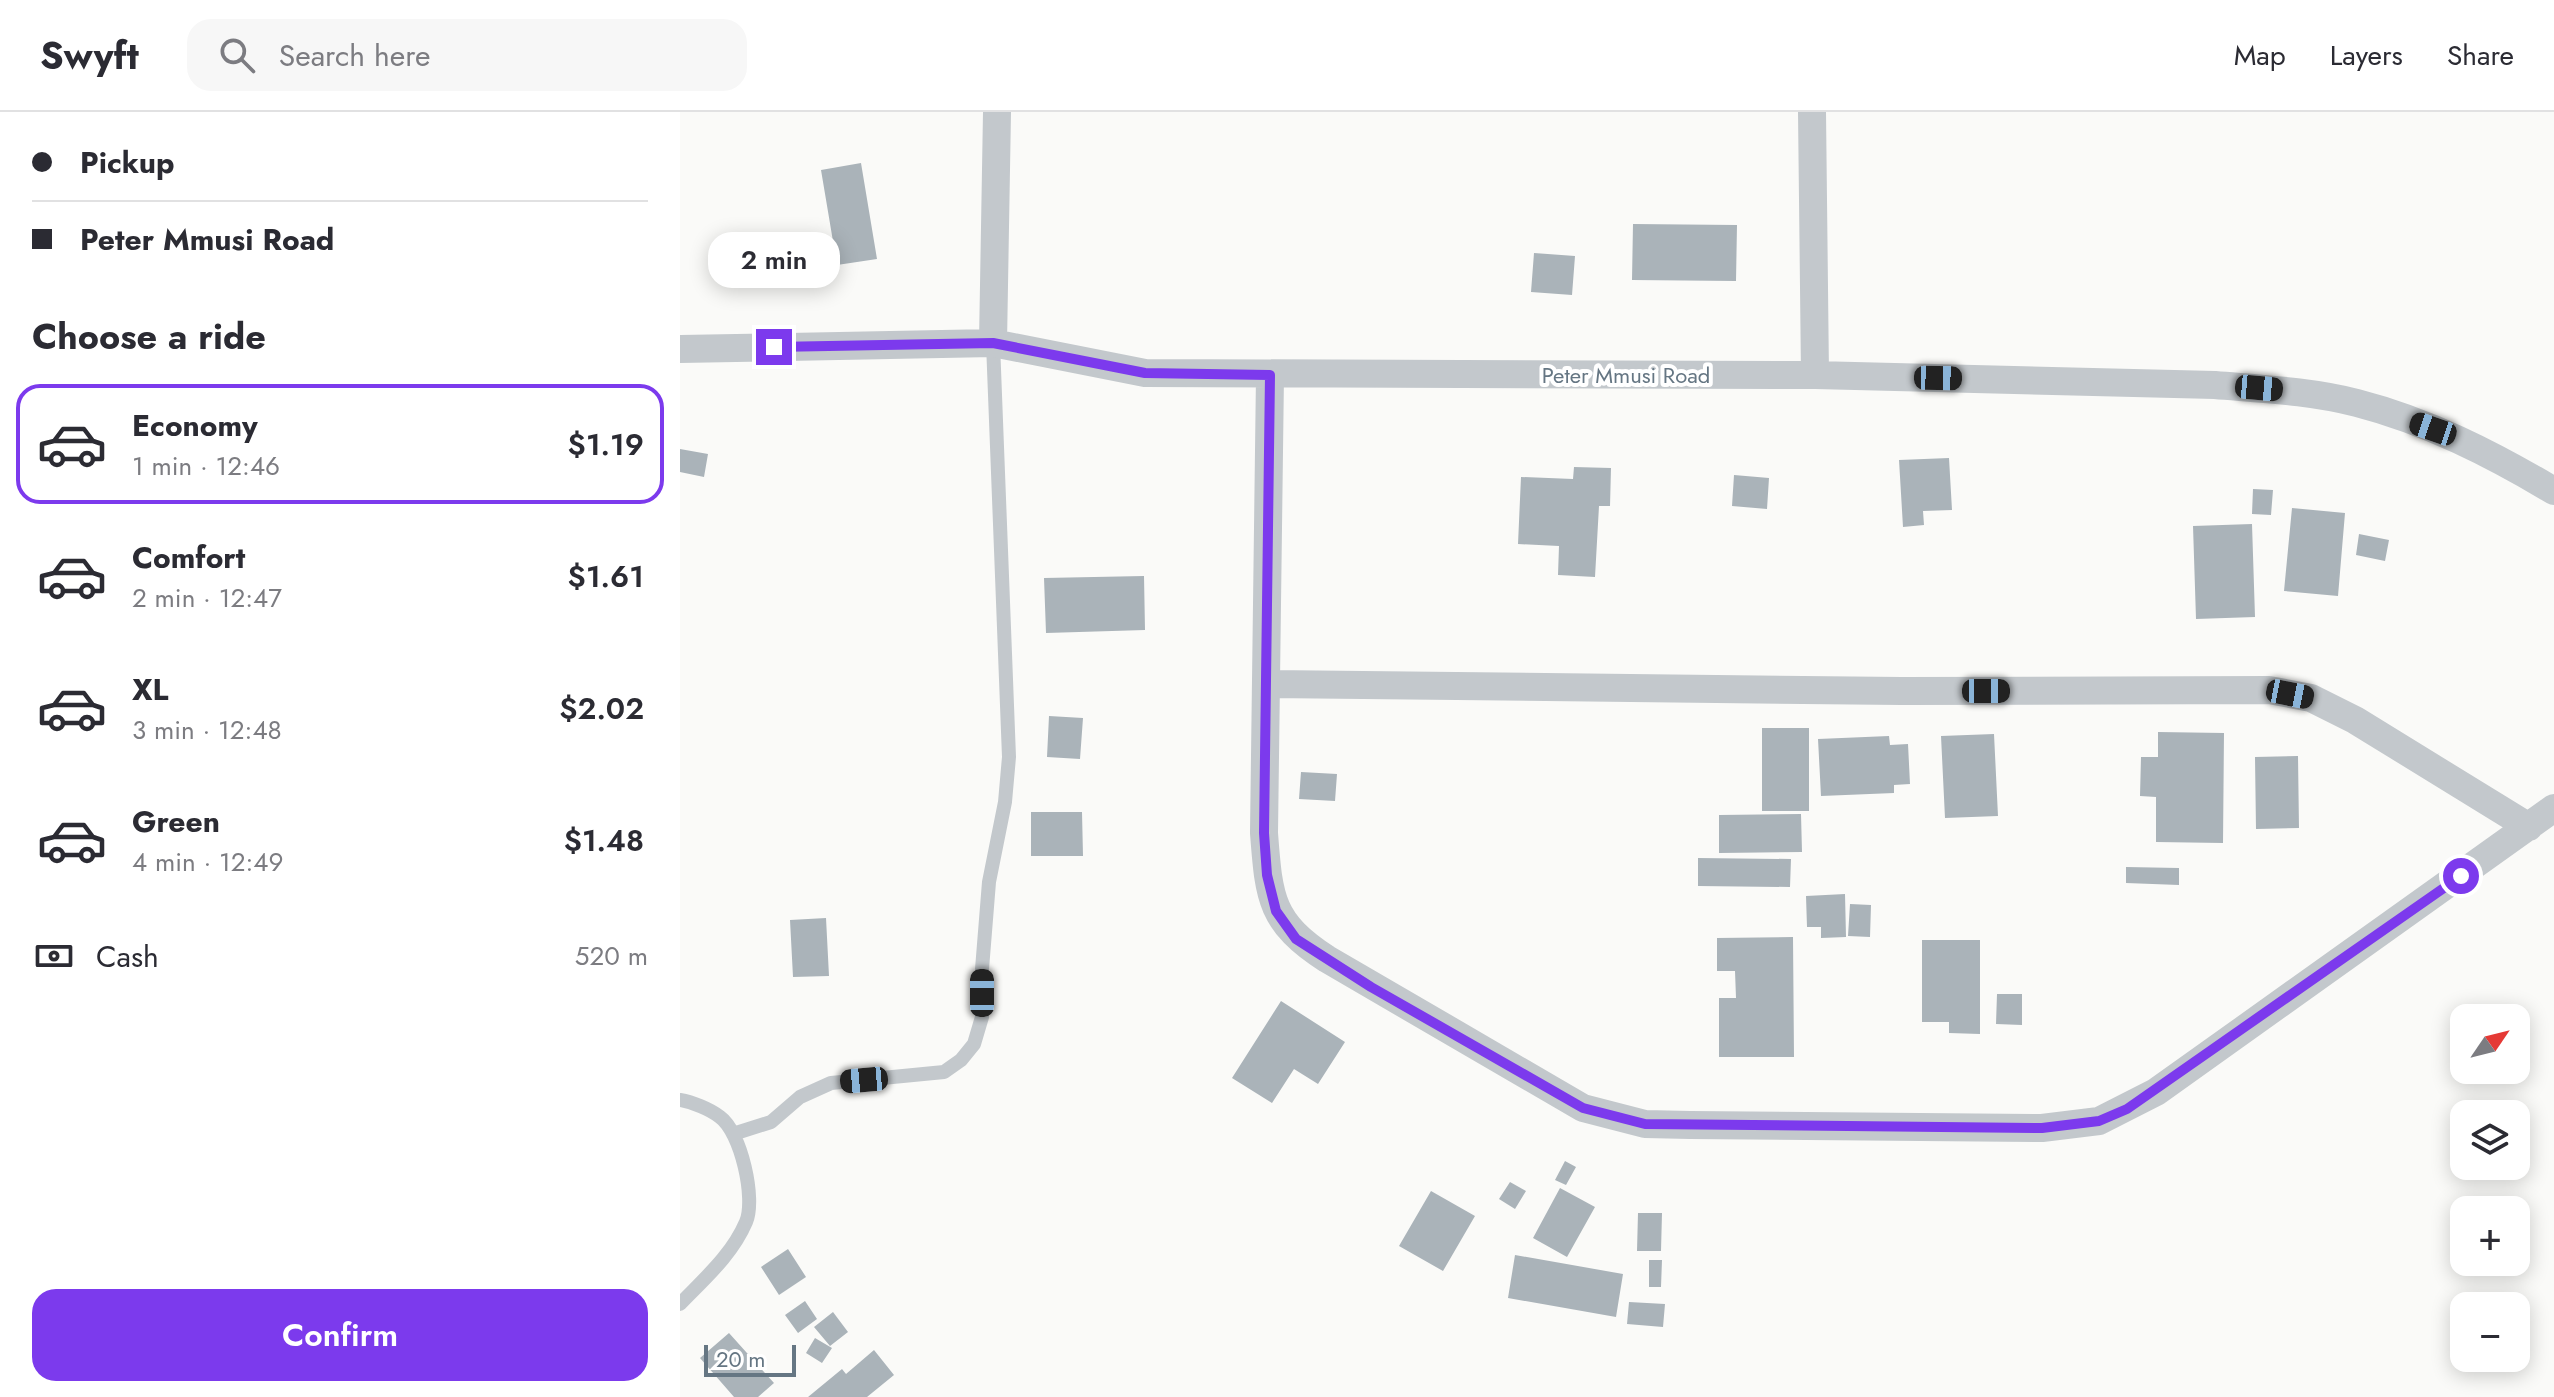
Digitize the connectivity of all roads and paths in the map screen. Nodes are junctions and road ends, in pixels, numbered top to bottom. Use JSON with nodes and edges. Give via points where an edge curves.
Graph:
{"nodes":[{"id":1,"x":997,"y":112,"type":"edge"},
{"id":2,"x":1812,"y":112,"type":"edge"},
{"id":3,"x":993,"y":343,"type":"junction"},
{"id":4,"x":680,"y":349,"type":"edge"},
{"id":5,"x":1270,"y":375,"type":"junction"},
{"id":6,"x":1815,"y":375,"type":"junction"},
{"id":7,"x":2554,"y":491,"type":"edge"},
{"id":8,"x":1268,"y":684,"type":"junction"},
{"id":9,"x":2554,"y":808,"type":"edge"},
{"id":10,"x":2529,"y":827,"type":"junction"},
{"id":11,"x":680,"y":1100,"type":"edge"},
{"id":12,"x":733,"y":1134,"type":"junction"},
{"id":13,"x":680,"y":1304,"type":"edge"}],
"edges":[{"from":1,"to":3,"type":"street"},
{"from":2,"to":6,"type":"street"},
{"from":3,"to":4,"type":"street","name":"Peter Mmusi Road"},
{"from":3,"to":5,"type":"street","name":"Peter Mmusi Road","via":[[1145,373]]},
{"from":3,"to":12,"type":"lane","via":[[1009,757],[989,882],[982,1017],[974,1044],[944,1072],[831,1083],[800,1097],[771,1122]]},
{"from":5,"to":6,"type":"street","name":"Peter Mmusi Road"},
{"from":5,"to":8,"type":"street"},
{"from":6,"to":7,"type":"street","name":"Peter Mmusi Road","via":[[2281,390],[2356,403],[2433,429],[2501,459]]},
{"from":8,"to":10,"type":"street","via":[[2269,690],[2311,698],[2355,720]]},
{"from":8,"to":10,"type":"street","via":[[1267,875],[1276,911],[1296,939],[1583,1108],[1645,1124],[2042,1128],[2099,1121],[2156,1092]]},
{"from":9,"to":10,"type":"street"},
{"from":11,"to":12,"type":"lane","via":[[722,1117]]},
{"from":12,"to":13,"type":"lane","via":[[750,1188],[748,1219],[731,1250]]}]}
